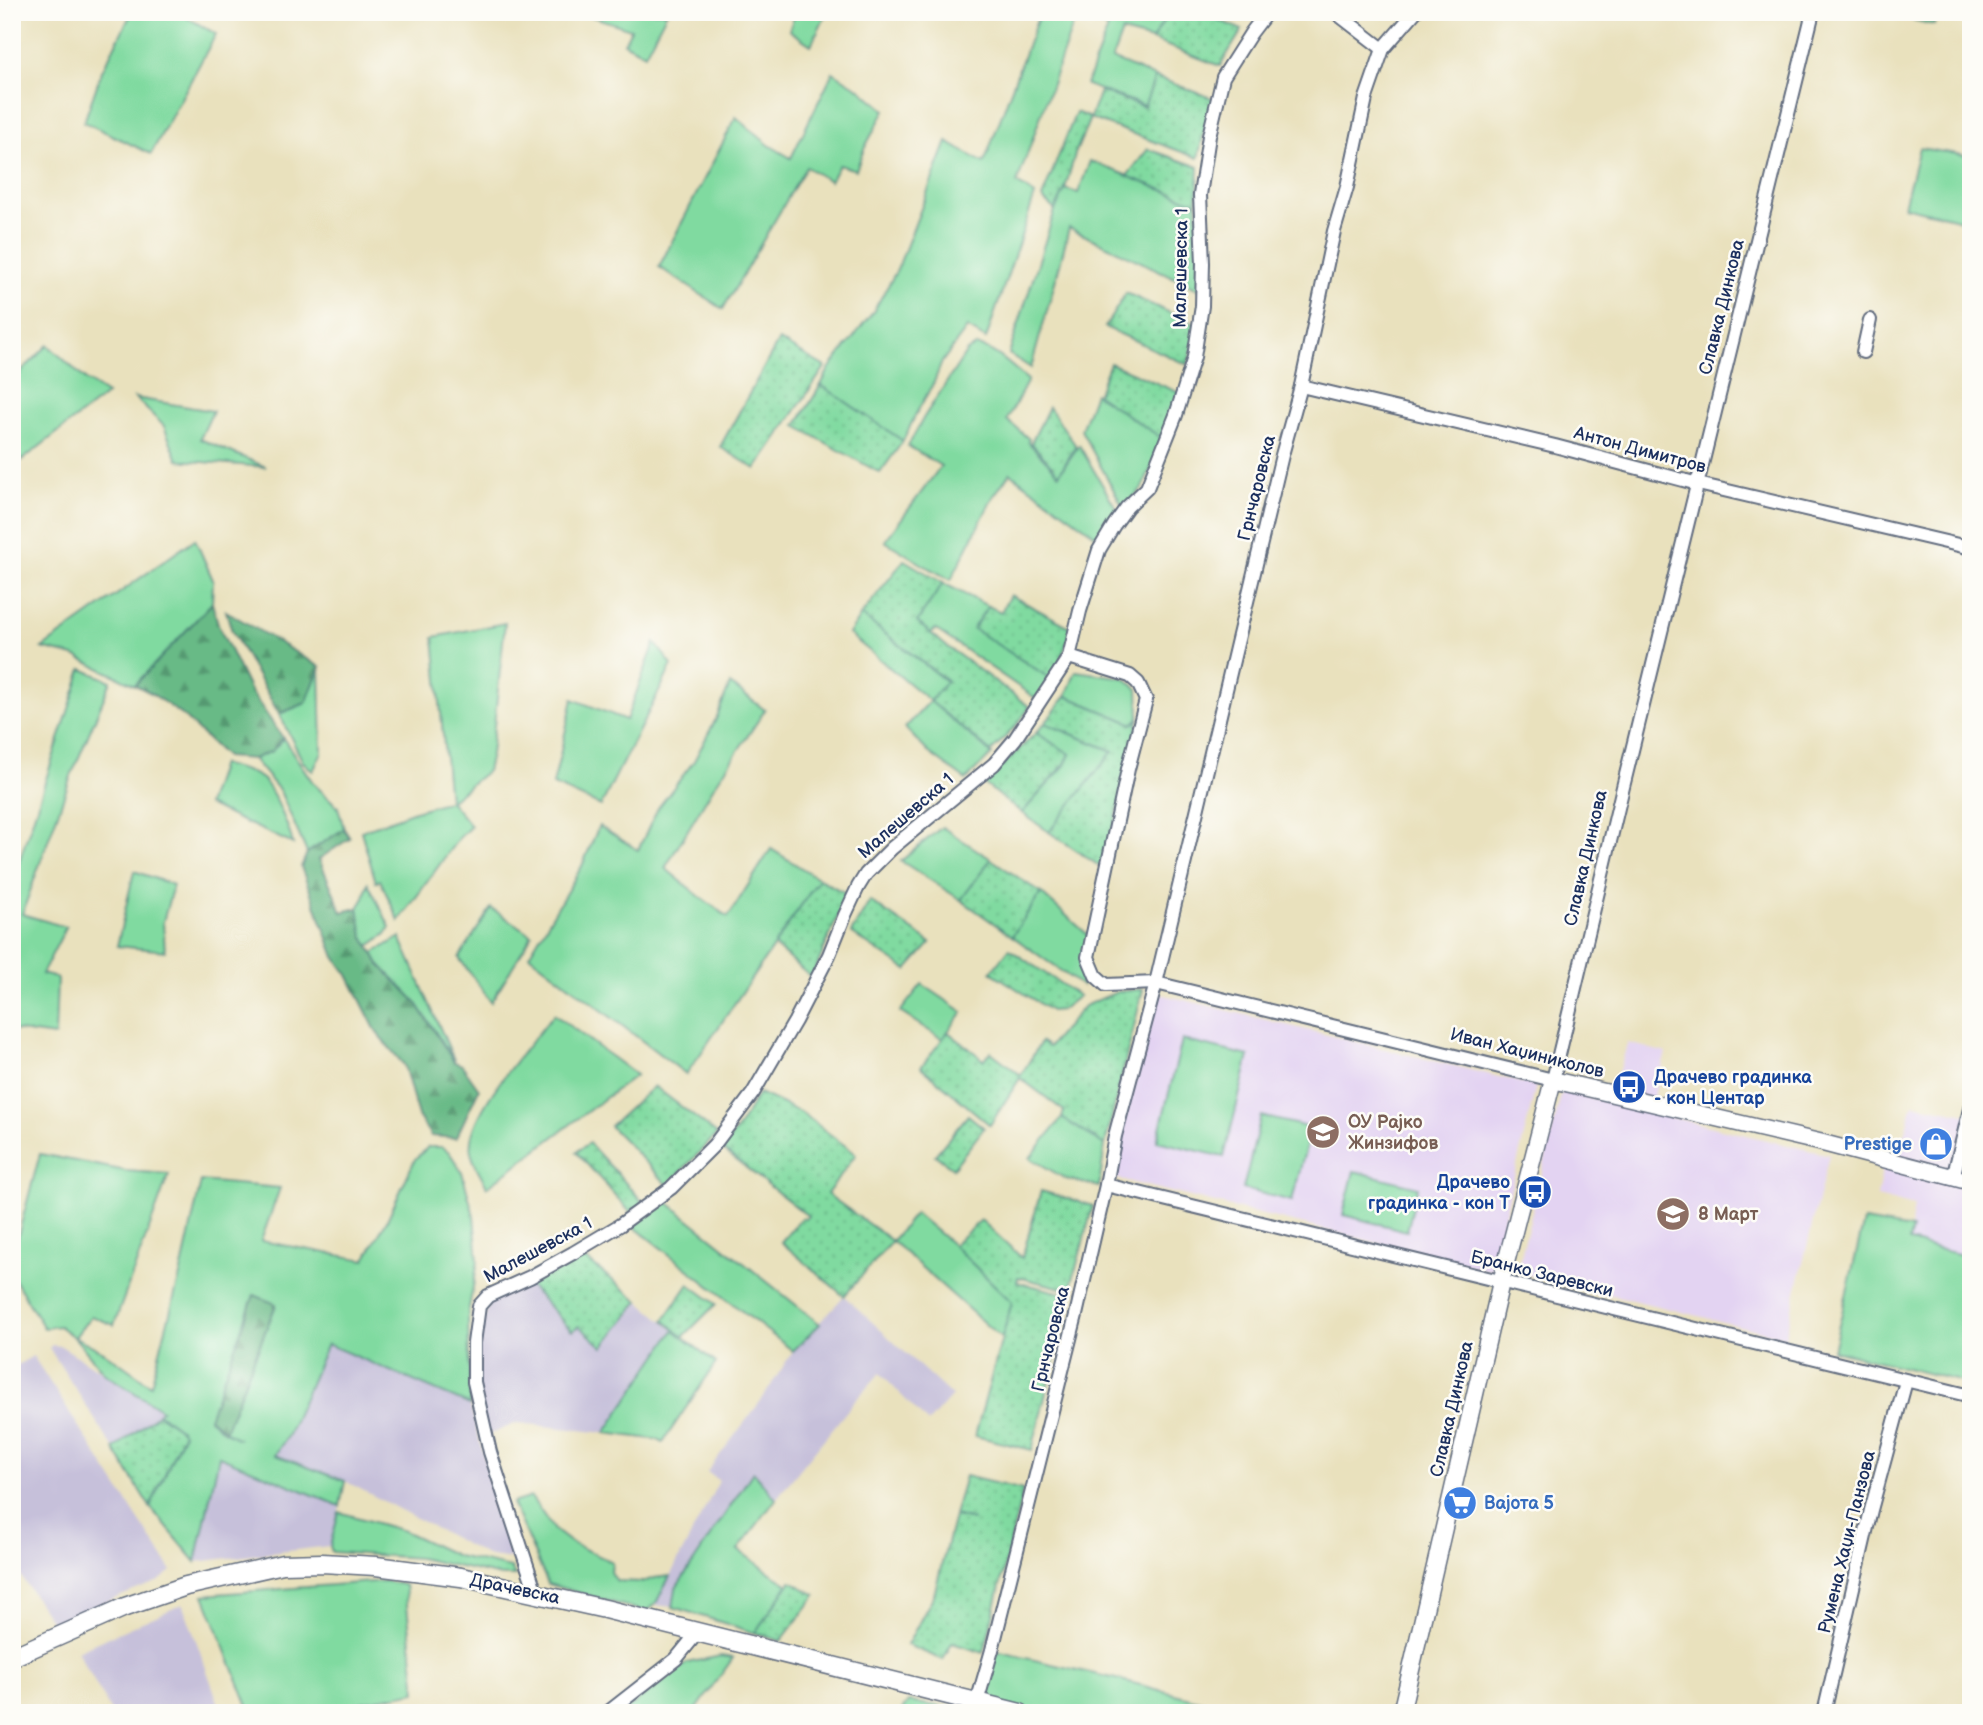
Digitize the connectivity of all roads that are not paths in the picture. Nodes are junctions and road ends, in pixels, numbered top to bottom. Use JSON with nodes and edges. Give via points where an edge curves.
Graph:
{"nodes":[{"id":1,"x":1267,"y":12,"type":"edge"},
{"id":2,"x":1335,"y":12,"type":"edge"},
{"id":3,"x":1415,"y":12,"type":"edge"},
{"id":4,"x":1813,"y":12,"type":"edge"},
{"id":5,"x":1383,"y":49,"type":"junction"},
{"id":6,"x":1870,"y":320,"type":"dead end"},
{"id":7,"x":1863,"y":352,"type":"dead end"},
{"id":8,"x":1301,"y":386,"type":"junction"},
{"id":9,"x":1699,"y":484,"type":"junction"},
{"id":10,"x":1971,"y":548,"type":"edge"},
{"id":11,"x":1069,"y":657,"type":"junction"},
{"id":12,"x":1156,"y":983,"type":"junction"},
{"id":13,"x":1553,"y":1080,"type":"junction"},
{"id":14,"x":1971,"y":1105,"type":"edge"},
{"id":15,"x":1953,"y":1178,"type":"junction"},
{"id":16,"x":1971,"y":1182,"type":"edge"},
{"id":17,"x":1106,"y":1185,"type":"junction"},
{"id":18,"x":1501,"y":1282,"type":"junction"},
{"id":19,"x":1906,"y":1381,"type":"junction"},
{"id":20,"x":1971,"y":1396,"type":"edge"},
{"id":21,"x":536,"y":1593,"type":"junction"},
{"id":22,"x":698,"y":1633,"type":"junction"},
{"id":23,"x":12,"y":1657,"type":"edge"},
{"id":24,"x":969,"y":1705,"type":"edge"},
{"id":25,"x":607,"y":1713,"type":"edge"},
{"id":26,"x":1020,"y":1713,"type":"edge"},
{"id":27,"x":1401,"y":1713,"type":"edge"},
{"id":28,"x":1824,"y":1713,"type":"edge"}],
"edges":[{"from":1,"to":11,"type":"street","name":"Малешевска 1","via":[[1223,77],[1209,136],[1200,195],[1201,320],[1194,357],[1147,488],[1127,507],[1099,550]]},
{"from":2,"to":5,"type":"street"},
{"from":3,"to":5,"type":"street","name":"Грнчаровска"},
{"from":4,"to":9,"type":"street","name":"Славка Динкова"},
{"from":5,"to":8,"type":"street","name":"Грнчаровска","via":[[1363,108]]},
{"from":6,"to":7,"type":"street"},
{"from":8,"to":9,"type":"street","name":"Антон Димитров"},
{"from":8,"to":12,"type":"street","name":"Грнчаровска"},
{"from":9,"to":10,"type":"street","name":"Антон Димитров"},
{"from":9,"to":13,"type":"street","name":"Славка Динкова"},
{"from":11,"to":12,"type":"street","via":[[1130,676],[1146,700],[1088,957],[1096,976],[1106,985]]},
{"from":11,"to":21,"type":"street","name":"Малешевска 1","via":[[994,764],[866,874],[795,1021],[753,1093],[714,1144],[671,1188],[620,1225],[482,1300],[474,1343],[474,1382],[490,1452]]},
{"from":12,"to":13,"type":"street","name":"Иван Хаџиниколов"},
{"from":12,"to":17,"type":"street","name":"Грнчаровска"},
{"from":13,"to":15,"type":"street","name":"Иван Хаџиниколов"},
{"from":13,"to":18,"type":"street","name":"Славка Динкова"},
{"from":14,"to":15,"type":"street"},
{"from":15,"to":16,"type":"street","name":"Иван Хаџиниколов"},
{"from":17,"to":18,"type":"street","name":"Бранко Заревски"},
{"from":17,"to":24,"type":"street","name":"Грнчаровска","via":[[992,1650]]},
{"from":18,"to":19,"type":"street","name":"Бранко Заревски"},
{"from":18,"to":27,"type":"street","name":"Славка Динкова"},
{"from":19,"to":20,"type":"street","name":"Бранко Заревски"},
{"from":19,"to":28,"type":"street","name":"Румена Хаџи-Панзова"},
{"from":21,"to":22,"type":"main road","name":"Драчевска"},
{"from":21,"to":23,"type":"main road","name":"Драчевска","via":[[376,1566],[283,1564],[186,1586],[125,1607]]},
{"from":22,"to":24,"type":"main road","name":"Драчевска","via":[[841,1667]]},
{"from":22,"to":25,"type":"street","via":[[676,1659]]},
{"from":24,"to":26,"type":"main road","name":"Драчевска"}]}
